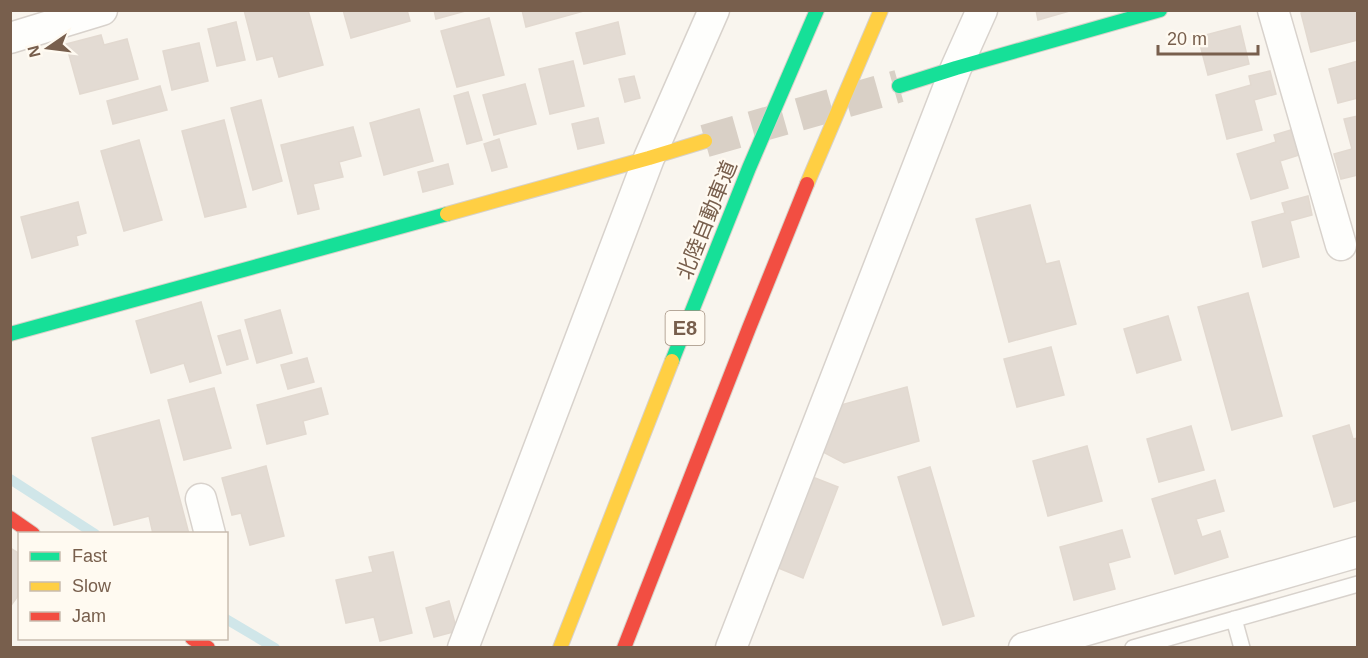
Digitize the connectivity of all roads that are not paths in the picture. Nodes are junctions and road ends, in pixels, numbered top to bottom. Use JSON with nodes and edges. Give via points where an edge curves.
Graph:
{"nodes":[{"id":1,"x":102,"y":10,"type":"edge"},
{"id":2,"x":714,"y":10,"type":"edge"},
{"id":3,"x":817,"y":10,"type":"edge"},
{"id":4,"x":881,"y":10,"type":"edge"},
{"id":5,"x":982,"y":10,"type":"edge"},
{"id":6,"x":1160,"y":10,"type":"edge"},
{"id":7,"x":1273,"y":10,"type":"edge"},
{"id":8,"x":10,"y":38,"type":"edge"},
{"id":9,"x":956,"y":68,"type":"junction"},
{"id":10,"x":899,"y":86,"type":"tunnel mouth"},
{"id":11,"x":705,"y":141,"type":"tunnel mouth"},
{"id":12,"x":649,"y":158,"type":"junction"},
{"id":13,"x":1341,"y":245,"type":"dead end"},
{"id":14,"x":10,"y":334,"type":"edge"},
{"id":15,"x":201,"y":499,"type":"dead end"},
{"id":16,"x":10,"y":518,"type":"edge"},
{"id":17,"x":30,"y":532,"type":"edge"},
{"id":18,"x":209,"y":532,"type":"edge"},
{"id":19,"x":1358,"y":552,"type":"edge"},
{"id":20,"x":1358,"y":584,"type":"edge"},
{"id":21,"x":1234,"y":619,"type":"junction"},
{"id":22,"x":194,"y":640,"type":"edge"},
{"id":23,"x":208,"y":648,"type":"edge"},
{"id":24,"x":463,"y":648,"type":"edge"},
{"id":25,"x":560,"y":648,"type":"edge"},
{"id":26,"x":624,"y":648,"type":"edge"},
{"id":27,"x":731,"y":648,"type":"edge"},
{"id":28,"x":1024,"y":648,"type":"edge"},
{"id":29,"x":1133,"y":648,"type":"edge"},
{"id":30,"x":1242,"y":648,"type":"edge"}],
"edges":[{"from":1,"to":8,"type":"street"},
{"from":2,"to":12,"type":"street"},
{"from":3,"to":25,"type":"main road","name":"北陸自動車道","number":"E8","via":[[661,386]]},
{"from":4,"to":26,"type":"main road","via":[[726,383]]},
{"from":5,"to":9,"type":"street"},
{"from":6,"to":9,"type":"main road"},
{"from":7,"to":13,"type":"street"},
{"from":9,"to":10,"type":"main road"},
{"from":9,"to":27,"type":"street"},
{"from":11,"to":12,"type":"main road"},
{"from":12,"to":14,"type":"main road"},
{"from":12,"to":24,"type":"street"},
{"from":15,"to":18,"type":"street"},
{"from":16,"to":17,"type":"main road"},
{"from":19,"to":28,"type":"street"},
{"from":20,"to":21,"type":"lane"},
{"from":21,"to":29,"type":"lane"},
{"from":21,"to":30,"type":"lane"},
{"from":22,"to":23,"type":"main road"}]}
